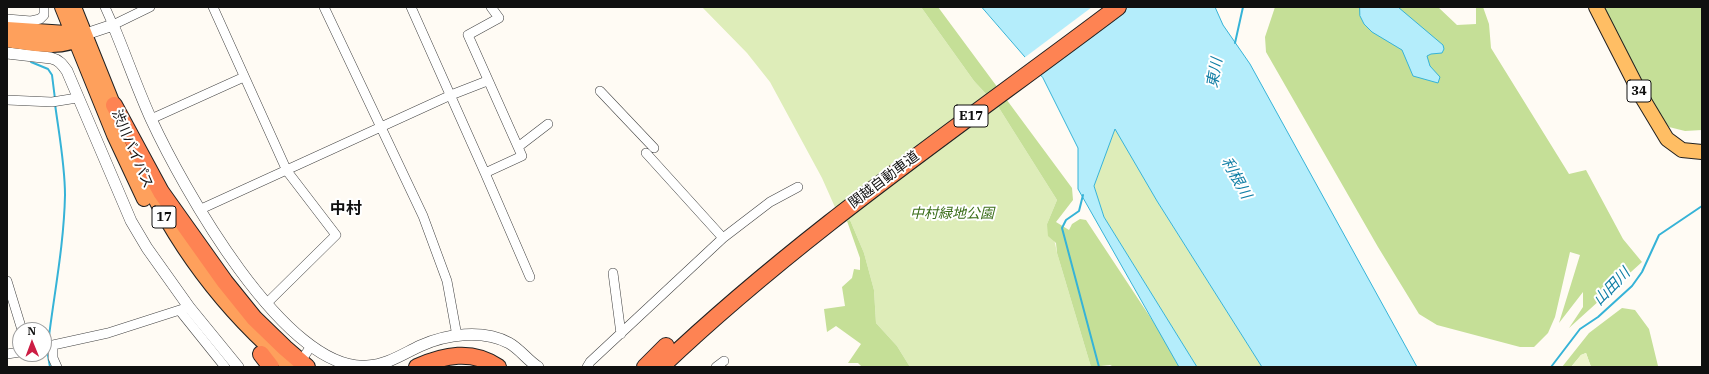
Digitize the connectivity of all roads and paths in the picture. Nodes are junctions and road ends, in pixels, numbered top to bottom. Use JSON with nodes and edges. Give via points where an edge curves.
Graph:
{"nodes":[{"id":1,"x":44,"y":7,"type":"edge"},
{"id":2,"x":62,"y":7,"type":"edge"},
{"id":3,"x":74,"y":7,"type":"edge"},
{"id":4,"x":105,"y":7,"type":"edge"},
{"id":5,"x":150,"y":7,"type":"edge"},
{"id":6,"x":213,"y":7,"type":"edge"},
{"id":7,"x":324,"y":7,"type":"edge"},
{"id":8,"x":411,"y":7,"type":"edge"},
{"id":9,"x":491,"y":7,"type":"edge"},
{"id":10,"x":1101,"y":7,"type":"edge"},
{"id":11,"x":1118,"y":7,"type":"edge"},
{"id":12,"x":1596,"y":7,"type":"edge"},
{"id":13,"x":7,"y":19,"type":"edge"},
{"id":14,"x":113,"y":25,"type":"junction"},
{"id":15,"x":7,"y":29,"type":"edge"},
{"id":16,"x":78,"y":36,"type":"junction"},
{"id":17,"x":7,"y":40,"type":"edge"},
{"id":18,"x":7,"y":53,"type":"edge"},
{"id":19,"x":244,"y":77,"type":"junction"},
{"id":20,"x":487,"y":81,"type":"junction"},
{"id":21,"x":600,"y":91,"type":"dead end"},
{"id":22,"x":451,"y":95,"type":"junction"},
{"id":23,"x":78,"y":98,"type":"junction"},
{"id":24,"x":7,"y":100,"type":"edge"},
{"id":25,"x":114,"y":105,"type":"junction"},
{"id":26,"x":151,"y":119,"type":"junction"},
{"id":27,"x":548,"y":124,"type":"dead end"},
{"id":28,"x":380,"y":127,"type":"junction"},
{"id":29,"x":518,"y":147,"type":"junction"},
{"id":30,"x":1702,"y":152,"type":"edge"},
{"id":31,"x":286,"y":171,"type":"junction"},
{"id":32,"x":485,"y":173,"type":"junction"},
{"id":33,"x":798,"y":187,"type":"dead end"},
{"id":34,"x":201,"y":209,"type":"junction"},
{"id":35,"x":822,"y":220,"type":"junction"},
{"id":36,"x":723,"y":238,"type":"junction"},
{"id":37,"x":612,"y":273,"type":"dead end"},
{"id":38,"x":530,"y":277,"type":"dead end"},
{"id":39,"x":7,"y":281,"type":"edge"},
{"id":40,"x":266,"y":304,"type":"junction"},
{"id":41,"x":185,"y":309,"type":"junction"},
{"id":42,"x":20,"y":322,"type":"edge"},
{"id":43,"x":621,"y":334,"type":"junction"},
{"id":44,"x":456,"y":336,"type":"junction"},
{"id":45,"x":52,"y":345,"type":"edge"},
{"id":46,"x":311,"y":346,"type":"junction"},
{"id":47,"x":52,"y":354,"type":"edge"},
{"id":48,"x":261,"y":354,"type":"junction"},
{"id":49,"x":305,"y":362,"type":"edge"},
{"id":50,"x":57,"y":367,"type":"edge"},
{"id":51,"x":225,"y":367,"type":"edge"},
{"id":52,"x":238,"y":367,"type":"edge"},
{"id":53,"x":271,"y":367,"type":"edge"},
{"id":54,"x":275,"y":367,"type":"edge"},
{"id":55,"x":291,"y":367,"type":"edge"},
{"id":56,"x":417,"y":367,"type":"edge"},
{"id":57,"x":498,"y":367,"type":"edge"},
{"id":58,"x":538,"y":367,"type":"edge"},
{"id":59,"x":587,"y":367,"type":"edge"},
{"id":60,"x":645,"y":367,"type":"edge"},
{"id":61,"x":661,"y":367,"type":"edge"}],
"edges":[{"from":1,"to":13,"type":"street","via":[[44,15],[36,20]]},
{"from":2,"to":16,"type":"highway","name":"渋川バイパス","number":"17"},
{"from":3,"to":16,"type":"highway","name":"渋川バイパス","number":"17"},
{"from":4,"to":14,"type":"street"},
{"from":5,"to":14,"type":"street"},
{"from":6,"to":19,"type":"street"},
{"from":7,"to":28,"type":"street"},
{"from":8,"to":22,"type":"street"},
{"from":9,"to":20,"type":"street","via":[[499,18],[468,35]]},
{"from":10,"to":35,"type":"highway","name":"関越自動車道","number":"E17","via":[[904,151]]},
{"from":11,"to":35,"type":"highway","name":"関越自動車道","number":"E17"},
{"from":12,"to":30,"type":"main road","number":"34","via":[[1668,139],[1682,150]]},
{"from":14,"to":16,"type":"street"},
{"from":14,"to":26,"type":"street"},
{"from":15,"to":16,"type":"highway"},
{"from":16,"to":17,"type":"highway","via":[[52,45]]},
{"from":16,"to":25,"type":"highway","name":"渋川バイパス","number":"17"},
{"from":16,"to":48,"type":"highway","name":"渋川バイパス","number":"17","via":[[128,169],[162,232],[194,280]]},
{"from":18,"to":23,"type":"street","via":[[57,59],[67,71]]},
{"from":19,"to":26,"type":"street"},
{"from":19,"to":31,"type":"street"},
{"from":20,"to":22,"type":"street"},
{"from":20,"to":29,"type":"street"},
{"from":21,"to":36,"type":"street"},
{"from":22,"to":28,"type":"street"},
{"from":22,"to":32,"type":"street"},
{"from":23,"to":24,"type":"street","via":[[52,102]]},
{"from":23,"to":41,"type":"street","via":[[131,221]]},
{"from":25,"to":49,"type":"highway","via":[[161,192],[225,282],[254,318],[285,348]]},
{"from":25,"to":55,"type":"highway","name":"渋川バイパス","number":"17","via":[[146,183],[180,244],[210,285],[245,324]]},
{"from":26,"to":34,"type":"street"},
{"from":27,"to":29,"type":"street"},
{"from":28,"to":31,"type":"street"},
{"from":28,"to":44,"type":"street","via":[[423,216],[447,281]]},
{"from":29,"to":32,"type":"street","via":[[522,156]]},
{"from":31,"to":34,"type":"street"},
{"from":31,"to":40,"type":"street","via":[[336,236]]},
{"from":32,"to":38,"type":"street"},
{"from":33,"to":36,"type":"street","via":[[770,202]]},
{"from":34,"to":40,"type":"street","via":[[235,264]]},
{"from":35,"to":60,"type":"highway","name":"関越自動車道","number":"E17","via":[[724,294]]},
{"from":35,"to":61,"type":"highway","name":"関越自動車道","number":"E17"},
{"from":36,"to":43,"type":"street"},
{"from":37,"to":43,"type":"street"},
{"from":39,"to":42,"type":"street"},
{"from":40,"to":46,"type":"street"},
{"from":41,"to":45,"type":"street","via":[[108,333]]},
{"from":41,"to":51,"type":"street"},
{"from":41,"to":52,"type":"street"},
{"from":43,"to":59,"type":"street"},
{"from":44,"to":46,"type":"street","via":[[433,341],[391,360],[368,366],[345,365]]},
{"from":44,"to":58,"type":"street","via":[[494,336],[509,343]]},
{"from":46,"to":49,"type":"street"},
{"from":47,"to":50,"type":"street"},
{"from":48,"to":53,"type":"highway"},
{"from":48,"to":54,"type":"highway","name":"渋川バイパス","number":"17"},
{"from":56,"to":57,"type":"highway","via":[[440,358],[466,355],[478,357]]}]}
